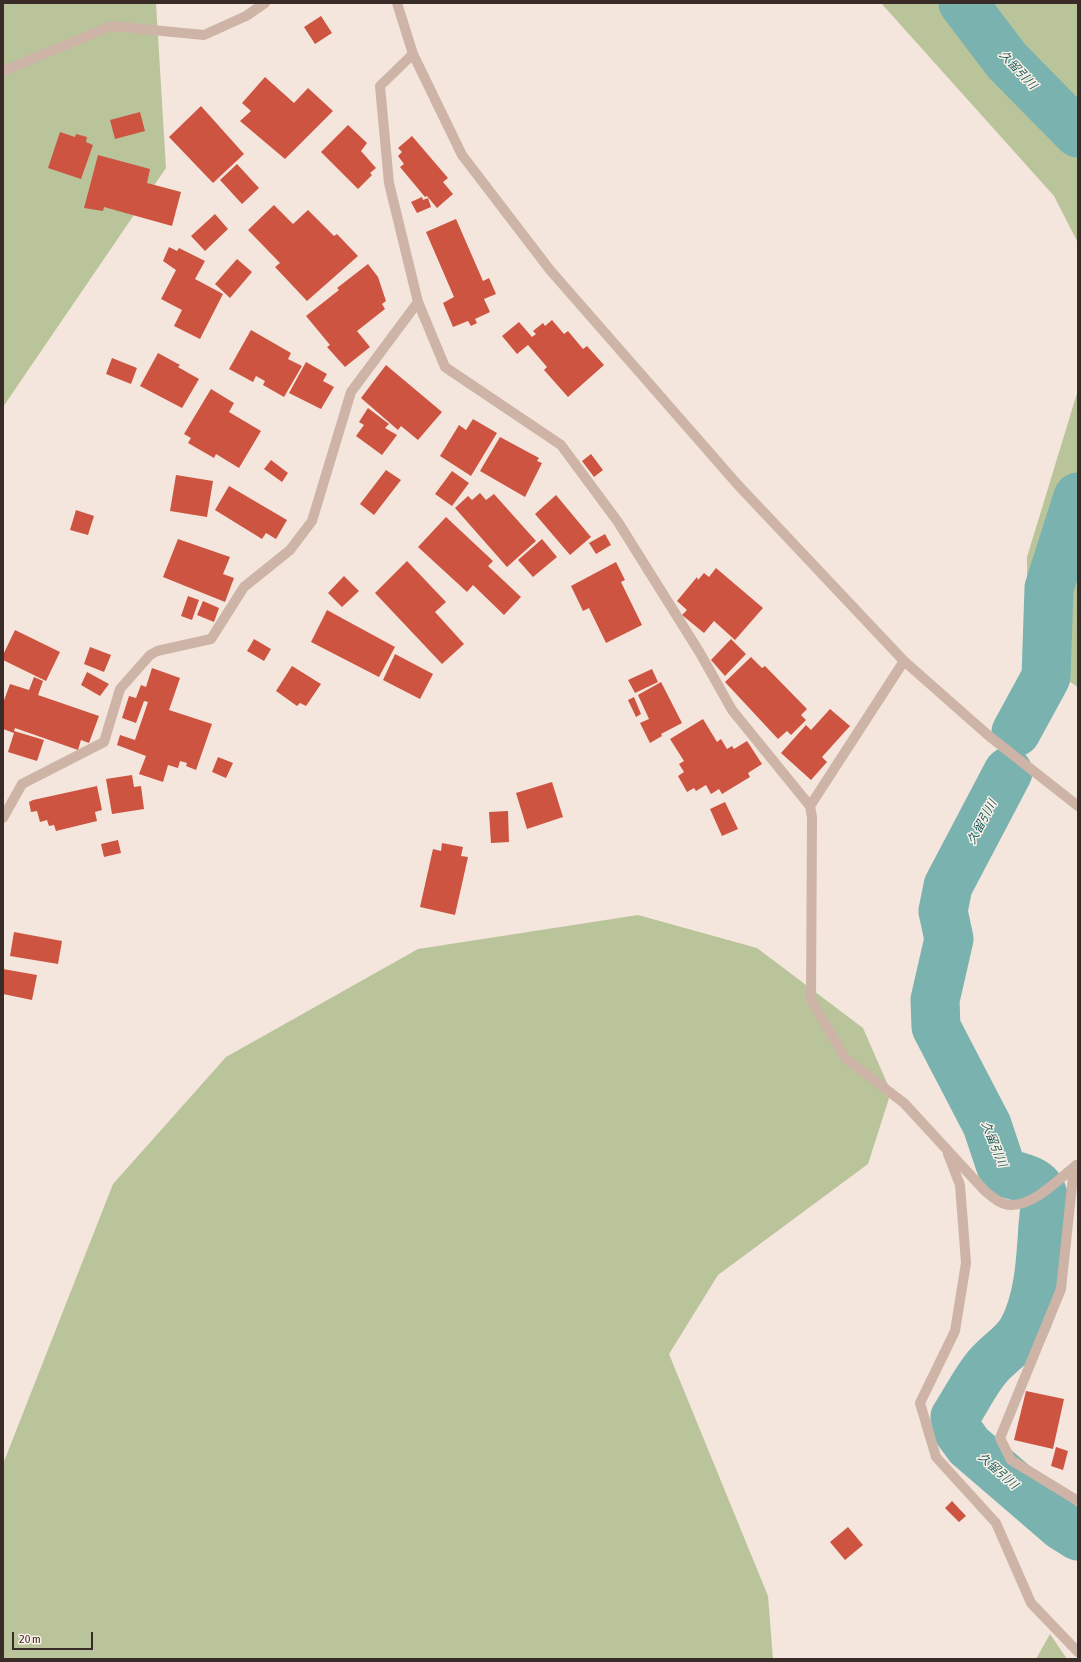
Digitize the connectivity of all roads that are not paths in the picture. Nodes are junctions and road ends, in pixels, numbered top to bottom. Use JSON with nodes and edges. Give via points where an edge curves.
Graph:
{"nodes":[{"id":1,"x":265,"y":3,"type":"edge"},
{"id":2,"x":397,"y":3,"type":"edge"},
{"id":3,"x":413,"y":54,"type":"junction"},
{"id":4,"x":3,"y":71,"type":"edge"},
{"id":5,"x":418,"y":302,"type":"junction"},
{"id":6,"x":904,"y":662,"type":"junction"},
{"id":7,"x":810,"y":806,"type":"junction"},
{"id":8,"x":1078,"y":806,"type":"edge"},
{"id":9,"x":3,"y":818,"type":"edge"},
{"id":10,"x":946,"y":1148,"type":"junction"},
{"id":11,"x":1076,"y":1165,"type":"edge"},
{"id":12,"x":1078,"y":1502,"type":"edge"},
{"id":13,"x":1078,"y":1652,"type":"edge"}],
"edges":[{"from":1,"to":4,"type":"street","via":[[246,16],[204,35],[111,26]]},
{"from":2,"to":3,"type":"street"},
{"from":3,"to":5,"type":"street","via":[[380,86],[388,183]]},
{"from":3,"to":6,"type":"street","via":[[462,155],[550,270],[738,485]]},
{"from":5,"to":7,"type":"street","via":[[445,367],[561,445],[618,522],[700,653],[732,710]]},
{"from":5,"to":9,"type":"street","via":[[351,392],[312,521],[290,550],[244,587],[211,639],[157,651],[150,655],[120,688],[104,742],[22,784]]},
{"from":6,"to":7,"type":"street"},
{"from":6,"to":8,"type":"street","via":[[989,736]]},
{"from":7,"to":10,"type":"street","via":[[811,999],[845,1058],[904,1103]]},
{"from":10,"to":11,"type":"street","via":[[985,1191],[1011,1206],[1033,1199]]},
{"from":10,"to":13,"type":"street","via":[[960,1185],[966,1263],[955,1331],[920,1403],[936,1457],[996,1523],[1032,1603]]},
{"from":11,"to":12,"type":"street","via":[[1061,1289],[1000,1438],[1011,1460]]}]}
